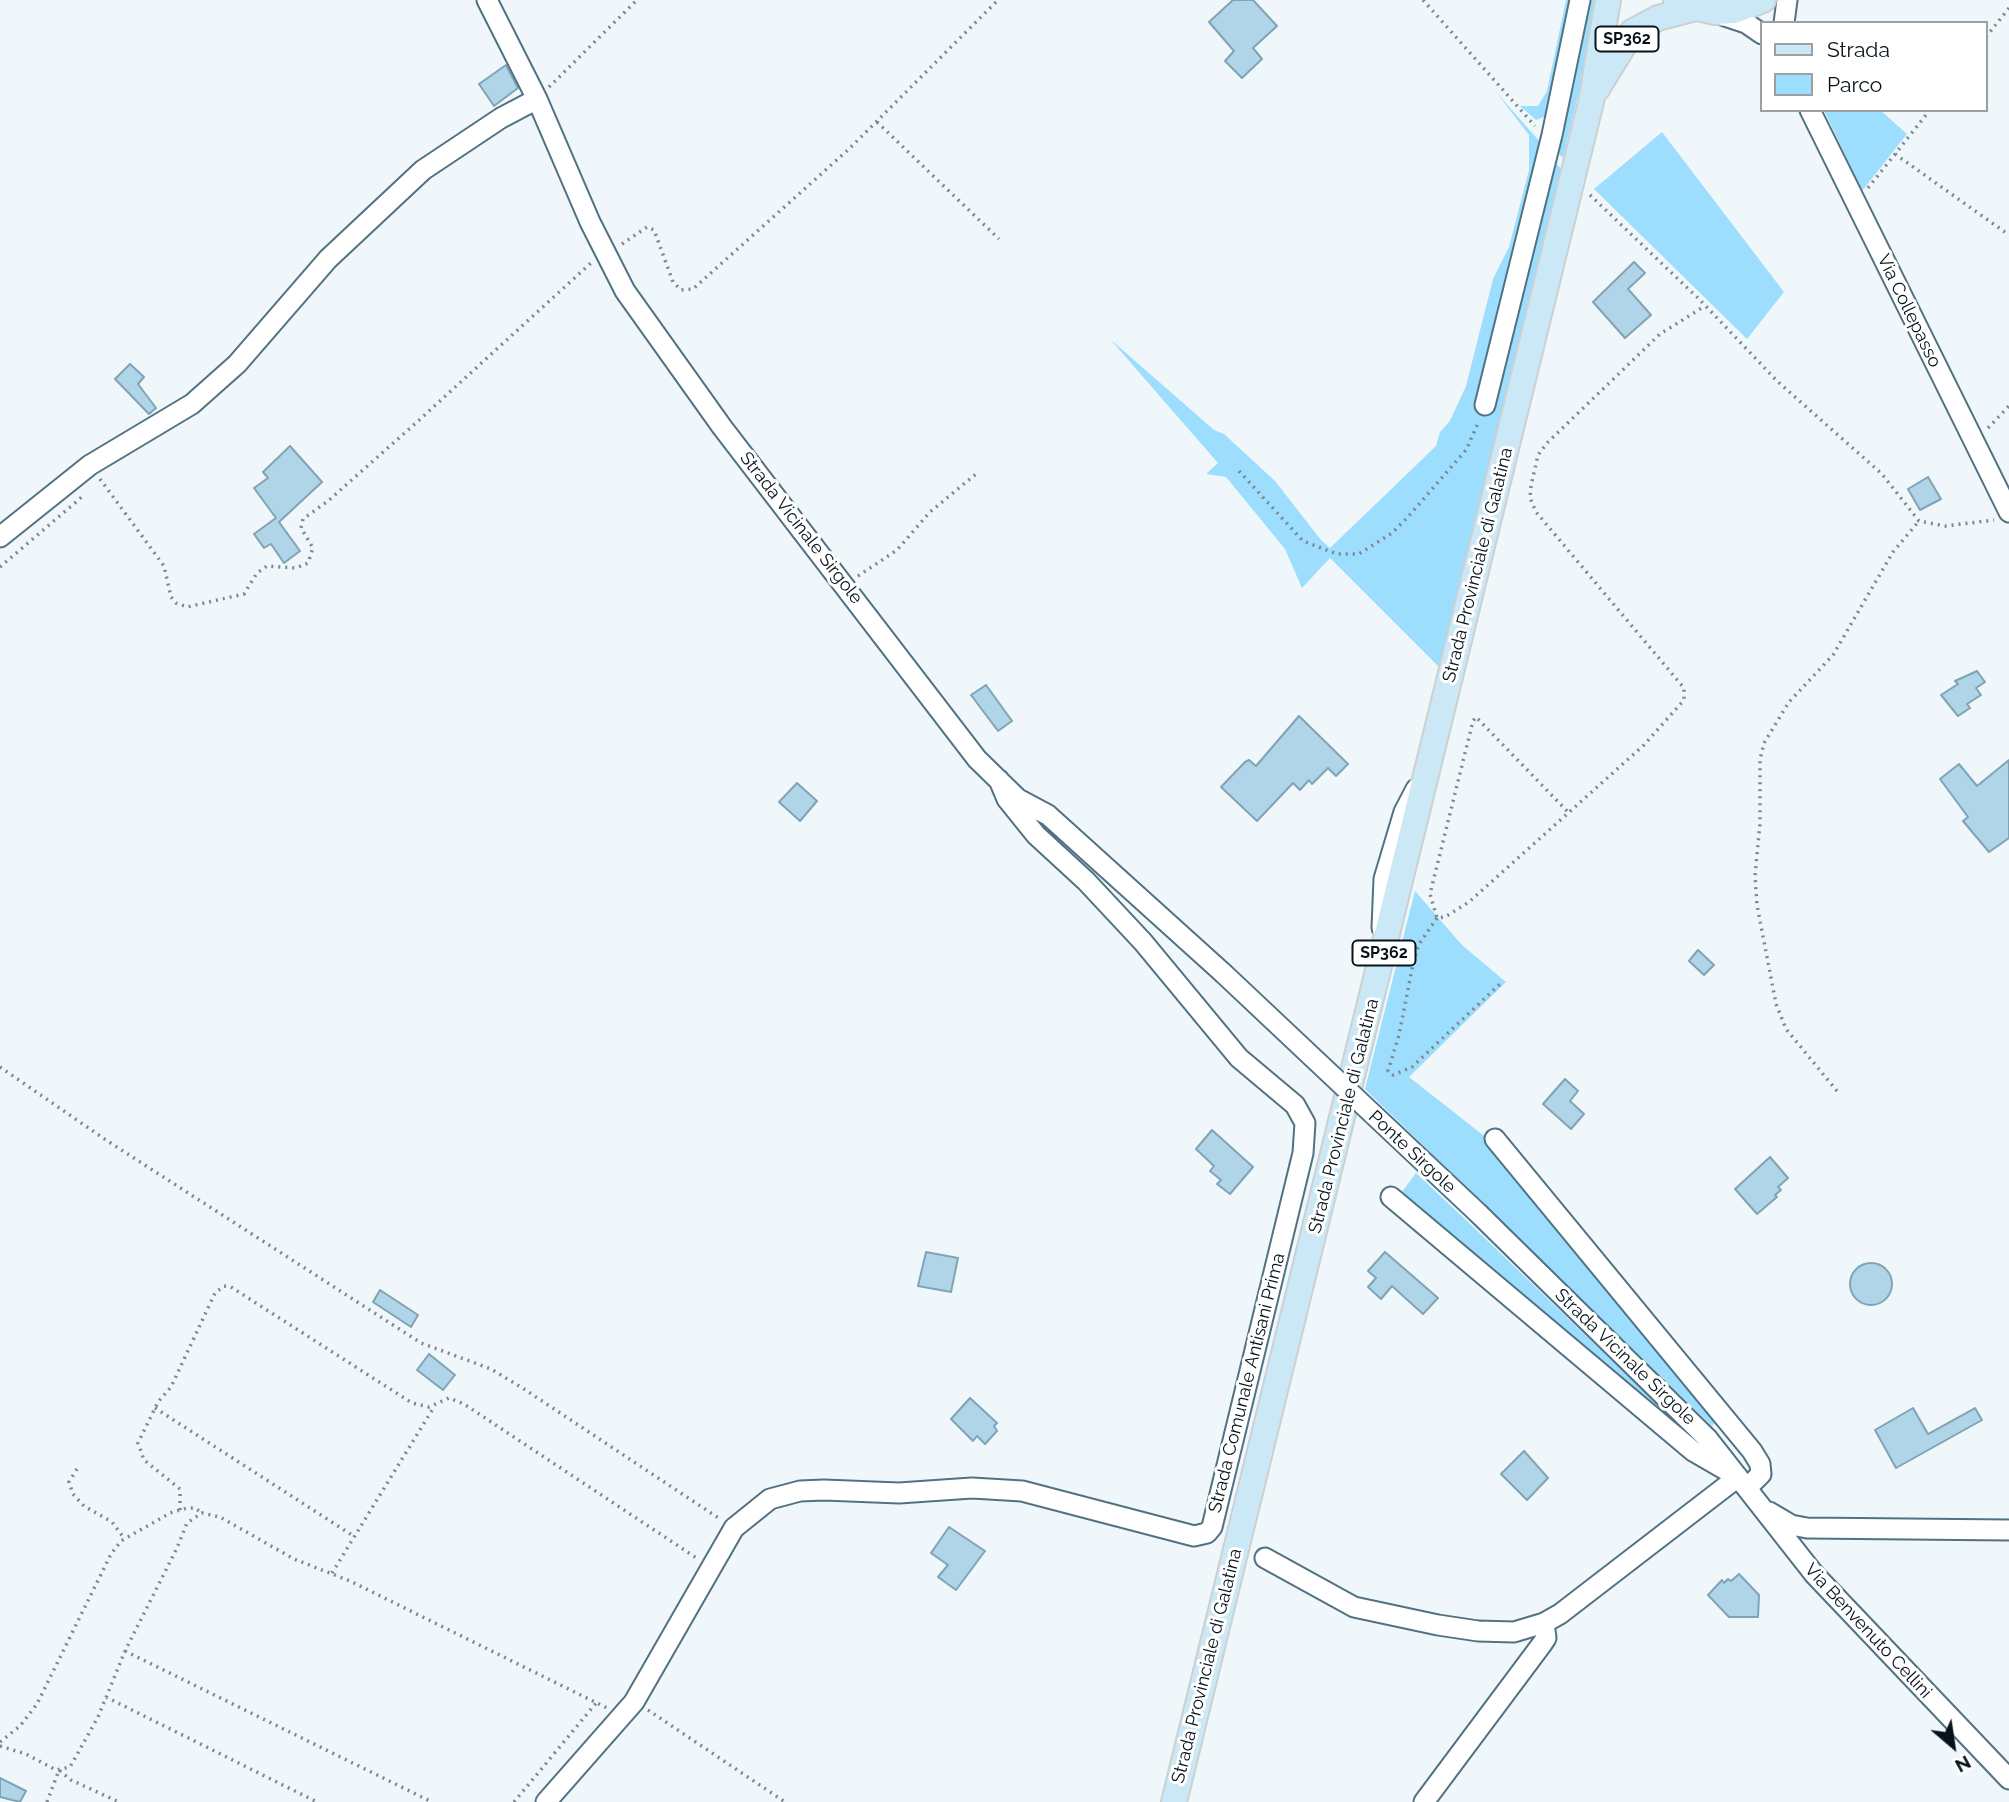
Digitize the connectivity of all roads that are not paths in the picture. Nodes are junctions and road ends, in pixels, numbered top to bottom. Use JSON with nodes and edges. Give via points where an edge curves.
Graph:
{"nodes":[{"id":1,"x":488,"y":0,"type":"edge"},
{"id":2,"x":1580,"y":0,"type":"edge"},
{"id":3,"x":1608,"y":0,"type":"edge"},
{"id":4,"x":1669,"y":0,"type":"edge"},
{"id":5,"x":1763,"y":0,"type":"edge"},
{"id":6,"x":1787,"y":0,"type":"edge"},
{"id":7,"x":1704,"y":11,"type":"junction"},
{"id":8,"x":1784,"y":21,"type":"edge"},
{"id":9,"x":1760,"y":33,"type":"edge"},
{"id":10,"x":537,"y":99,"type":"junction"},
{"id":11,"x":1591,"y":102,"type":"junction"},
{"id":12,"x":1811,"y":112,"type":"edge"},
{"id":13,"x":1485,"y":405,"type":"road end"},
{"id":14,"x":2003,"y":515,"type":"edge"},
{"id":15,"x":0,"y":537,"type":"edge"},
{"id":16,"x":999,"y":780,"type":"junction"},
{"id":17,"x":1223,"y":974,"type":"joint"},
{"id":18,"x":1495,"y":1139,"type":"dead end"},
{"id":19,"x":1391,"y":1197,"type":"dead end"},
{"id":20,"x":1479,"y":1214,"type":"joint"},
{"id":21,"x":1729,"y":1423,"type":"junction"},
{"id":22,"x":1701,"y":1445,"type":"junction"},
{"id":23,"x":1742,"y":1482,"type":"junction"},
{"id":24,"x":1763,"y":1507,"type":"junction"},
{"id":25,"x":1807,"y":1528,"type":"junction"},
{"id":26,"x":2009,"y":1531,"type":"edge"},
{"id":27,"x":1797,"y":1554,"type":"junction"},
{"id":28,"x":1265,"y":1558,"type":"dead end"},
{"id":29,"x":1544,"y":1623,"type":"junction"},
{"id":30,"x":2009,"y":1779,"type":"edge"},
{"id":31,"x":546,"y":1802,"type":"edge"},
{"id":32,"x":1174,"y":1802,"type":"edge"},
{"id":33,"x":1424,"y":1802,"type":"edge"}],
"edges":[{"from":1,"to":10,"type":"street","name":"Strada Vicinale Sirgole"},
{"from":2,"to":13,"type":"street","via":[[1552,135]]},
{"from":3,"to":11,"type":"main road","name":"Strada Provinciale di Galatina","number":"SP362"},
{"from":4,"to":7,"type":"main road"},
{"from":5,"to":7,"type":"main road","name":"Strada Provinciale di Galatina","number":"SP362","via":[[1734,10]]},
{"from":6,"to":8,"type":"street"},
{"from":7,"to":9,"type":"street","via":[[1745,23]]},
{"from":7,"to":11,"type":"main road","name":"Strada Provinciale di Galatina","number":"SP362","via":[[1658,18],[1632,33]]},
{"from":10,"to":15,"type":"street","via":[[423,170],[328,259],[237,363],[192,404],[90,465]]},
{"from":10,"to":16,"type":"street","name":"Strada Vicinale Sirgole","via":[[605,253],[647,325],[977,759]]},
{"from":11,"to":32,"type":"main road","name":"Strada Provinciale di Galatina","number":"SP362"},
{"from":12,"to":14,"type":"street","name":"Via Collepasso","via":[[1973,441]]},
{"from":16,"to":17,"type":"street","name":"Strada Vicinale Sirgole","via":[[1018,799],[1048,815]]},
{"from":16,"to":31,"type":"street","name":"Strada Comunale Antisani Prima","via":[[1007,799],[1036,835],[1143,942],[1239,1058],[1295,1105],[1305,1124],[1303,1153],[1212,1527],[1194,1536],[1022,1491],[800,1491],[770,1499],[734,1528],[627,1709]]},
{"from":17,"to":20,"type":"street","name":"Ponte Sirgole","bridge":true},
{"from":18,"to":21,"type":"street"},
{"from":19,"to":22,"type":"street"},
{"from":20,"to":22,"type":"street","name":"Strada Vicinale Sirgole"},
{"from":21,"to":22,"type":"street"},
{"from":21,"to":23,"type":"street","via":[[1760,1464],[1761,1474]]},
{"from":22,"to":23,"type":"street","name":"Strada Vicinale Sirgole"},
{"from":23,"to":24,"type":"street","name":"Strada Vicinale Sirgole"},
{"from":23,"to":29,"type":"street"},
{"from":24,"to":25,"type":"street","via":[[1779,1520]]},
{"from":24,"to":27,"type":"street","name":"Via Benvenuto Cellini"},
{"from":25,"to":26,"type":"street"},
{"from":25,"to":27,"type":"street","via":[[1795,1538]]},
{"from":27,"to":30,"type":"street","name":"Via Benvenuto Cellini"},
{"from":28,"to":29,"type":"street","via":[[1354,1607],[1398,1618],[1478,1631],[1514,1632]]},
{"from":29,"to":33,"type":"street","via":[[1542,1644]]}]}
